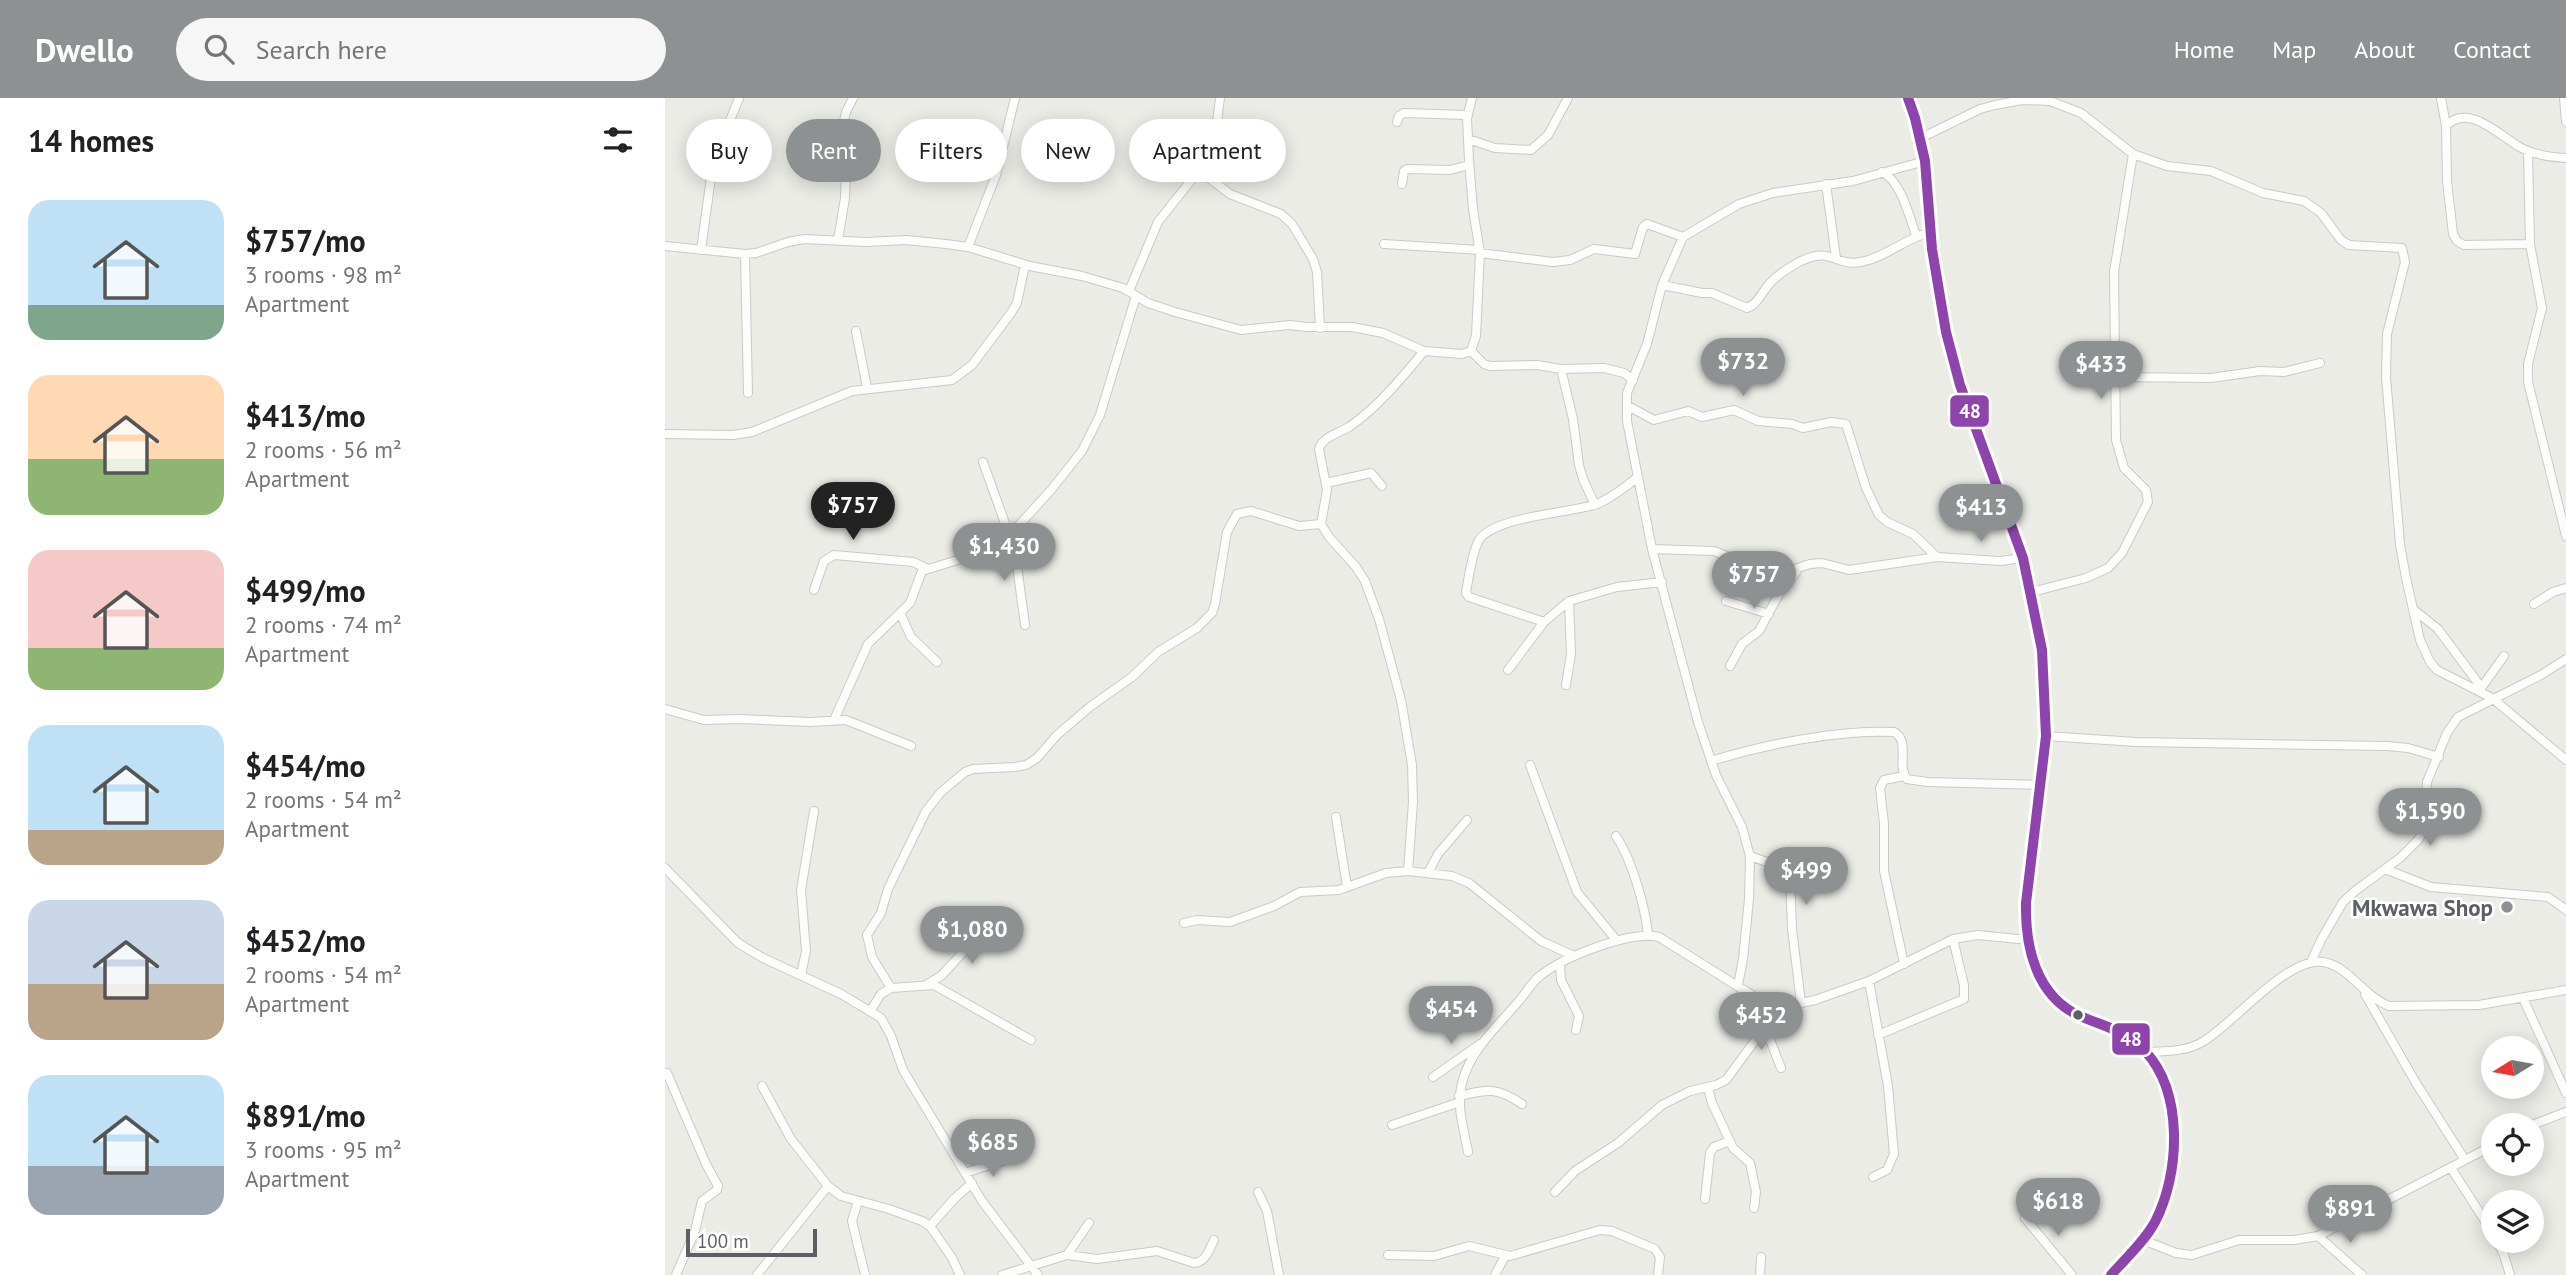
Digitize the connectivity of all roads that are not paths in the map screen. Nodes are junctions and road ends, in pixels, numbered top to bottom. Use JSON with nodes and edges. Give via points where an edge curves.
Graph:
{"nodes":[{"id":1,"x":739,"y":98,"type":"edge"},
{"id":2,"x":853,"y":98,"type":"edge"},
{"id":3,"x":1016,"y":98,"type":"edge"},
{"id":4,"x":1220,"y":98,"type":"edge"},
{"id":5,"x":1472,"y":98,"type":"edge"},
{"id":6,"x":1568,"y":98,"type":"edge"},
{"id":7,"x":1908,"y":98,"type":"edge"},
{"id":8,"x":2441,"y":98,"type":"edge"},
{"id":9,"x":2564,"y":98,"type":"edge"},
{"id":10,"x":1468,"y":115,"type":"junction"},
{"id":11,"x":1217,"y":119,"type":"edge"},
{"id":12,"x":1397,"y":122,"type":"dead end"},
{"id":13,"x":2566,"y":122,"type":"edge"},
{"id":14,"x":2446,"y":126,"type":"junction"},
{"id":15,"x":1921,"y":138,"type":"junction"},
{"id":16,"x":1468,"y":139,"type":"junction"},
{"id":17,"x":2528,"y":151,"type":"junction"},
{"id":18,"x":2133,"y":154,"type":"junction"},
{"id":19,"x":2566,"y":158,"type":"edge"},
{"id":20,"x":1925,"y":161,"type":"junction"},
{"id":21,"x":1469,"y":165,"type":"junction"},
{"id":22,"x":1881,"y":171,"type":"junction"},
{"id":23,"x":1191,"y":182,"type":"edge"},
{"id":24,"x":1214,"y":182,"type":"edge"},
{"id":25,"x":1402,"y":184,"type":"dead end"},
{"id":26,"x":1826,"y":184,"type":"junction"},
{"id":27,"x":1931,"y":232,"type":"junction"},
{"id":28,"x":1916,"y":235,"type":"junction"},
{"id":29,"x":1683,"y":237,"type":"junction"},
{"id":30,"x":838,"y":240,"type":"junction"},
{"id":31,"x":1384,"y":244,"type":"dead end"},
{"id":32,"x":2530,"y":244,"type":"junction"},
{"id":33,"x":665,"y":246,"type":"edge"},
{"id":34,"x":968,"y":247,"type":"junction"},
{"id":35,"x":701,"y":250,"type":"junction"},
{"id":36,"x":1480,"y":251,"type":"junction"},
{"id":37,"x":745,"y":254,"type":"junction"},
{"id":38,"x":1836,"y":258,"type":"junction"},
{"id":39,"x":1025,"y":265,"type":"junction"},
{"id":40,"x":1662,"y":285,"type":"junction"},
{"id":41,"x":1133,"y":294,"type":"junction"},
{"id":42,"x":1320,"y":328,"type":"junction"},
{"id":43,"x":856,"y":331,"type":"dead end"},
{"id":44,"x":1424,"y":351,"type":"junction"},
{"id":45,"x":1471,"y":351,"type":"junction"},
{"id":46,"x":2320,"y":363,"type":"dead end"},
{"id":47,"x":1561,"y":369,"type":"junction"},
{"id":48,"x":2116,"y":377,"type":"junction"},
{"id":49,"x":1633,"y":380,"type":"junction"},
{"id":50,"x":867,"y":388,"type":"junction"},
{"id":51,"x":748,"y":393,"type":"dead end"},
{"id":52,"x":1628,"y":406,"type":"junction"},
{"id":53,"x":665,"y":434,"type":"edge"},
{"id":54,"x":983,"y":462,"type":"dead end"},
{"id":55,"x":1638,"y":477,"type":"junction"},
{"id":56,"x":1326,"y":483,"type":"junction"},
{"id":57,"x":1382,"y":486,"type":"dead end"},
{"id":58,"x":1595,"y":505,"type":"junction"},
{"id":59,"x":1321,"y":524,"type":"junction"},
{"id":60,"x":1008,"y":534,"type":"junction"},
{"id":61,"x":2566,"y":536,"type":"edge"},
{"id":62,"x":1652,"y":549,"type":"junction"},
{"id":63,"x":1937,"y":557,"type":"junction"},
{"id":64,"x":2023,"y":558,"type":"junction"},
{"id":65,"x":926,"y":568,"type":"junction"},
{"id":66,"x":1799,"y":569,"type":"junction"},
{"id":67,"x":1662,"y":582,"type":"junction"},
{"id":68,"x":2566,"y":588,"type":"edge"},
{"id":69,"x":814,"y":590,"type":"dead end"},
{"id":70,"x":2032,"y":592,"type":"junction"},
{"id":71,"x":1569,"y":601,"type":"junction"},
{"id":72,"x":1727,"y":601,"type":"dead end"},
{"id":73,"x":2534,"y":604,"type":"dead end"},
{"id":74,"x":2413,"y":609,"type":"junction"},
{"id":75,"x":1769,"y":614,"type":"junction"},
{"id":76,"x":901,"y":615,"type":"junction"},
{"id":77,"x":1545,"y":622,"type":"junction"},
{"id":78,"x":1025,"y":625,"type":"dead end"},
{"id":79,"x":2504,"y":656,"type":"dead end"},
{"id":80,"x":2566,"y":659,"type":"edge"},
{"id":81,"x":937,"y":662,"type":"dead end"},
{"id":82,"x":1730,"y":666,"type":"dead end"},
{"id":83,"x":1509,"y":670,"type":"dead end"},
{"id":84,"x":1566,"y":685,"type":"dead end"},
{"id":85,"x":2480,"y":689,"type":"junction"},
{"id":86,"x":2492,"y":698,"type":"junction"},
{"id":87,"x":665,"y":709,"type":"edge"},
{"id":88,"x":834,"y":720,"type":"junction"},
{"id":89,"x":2046,"y":736,"type":"junction"},
{"id":90,"x":911,"y":746,"type":"dead end"},
{"id":91,"x":2439,"y":757,"type":"junction"},
{"id":92,"x":2566,"y":760,"type":"edge"},
{"id":93,"x":1711,"y":761,"type":"junction"},
{"id":94,"x":1530,"y":765,"type":"dead end"},
{"id":95,"x":1904,"y":776,"type":"junction"},
{"id":96,"x":2041,"y":785,"type":"junction"},
{"id":97,"x":814,"y":810,"type":"dead end"},
{"id":98,"x":1336,"y":817,"type":"dead end"},
{"id":99,"x":1467,"y":820,"type":"dead end"},
{"id":100,"x":1616,"y":836,"type":"dead end"},
{"id":101,"x":1749,"y":856,"type":"junction"},
{"id":102,"x":665,"y":868,"type":"edge"},
{"id":103,"x":2385,"y":869,"type":"junction"},
{"id":104,"x":1408,"y":871,"type":"junction"},
{"id":105,"x":1428,"y":873,"type":"junction"},
{"id":106,"x":1347,"y":887,"type":"junction"},
{"id":107,"x":2566,"y":910,"type":"edge"},
{"id":108,"x":999,"y":920,"type":"dead end"},
{"id":109,"x":1184,"y":923,"type":"dead end"},
{"id":110,"x":1648,"y":934,"type":"junction"},
{"id":111,"x":1953,"y":939,"type":"junction"},
{"id":112,"x":2028,"y":940,"type":"junction"},
{"id":113,"x":1617,"y":941,"type":"junction"},
{"id":114,"x":1574,"y":956,"type":"junction"},
{"id":115,"x":2311,"y":962,"type":"junction"},
{"id":116,"x":1904,"y":964,"type":"junction"},
{"id":117,"x":1560,"y":965,"type":"junction"},
{"id":118,"x":801,"y":975,"type":"junction"},
{"id":119,"x":1870,"y":981,"type":"junction"},
{"id":120,"x":926,"y":985,"type":"junction"},
{"id":121,"x":1738,"y":985,"type":"junction"},
{"id":122,"x":891,"y":988,"type":"junction"},
{"id":123,"x":2566,"y":990,"type":"edge"},
{"id":124,"x":2363,"y":991,"type":"junction"},
{"id":125,"x":2523,"y":998,"type":"junction"},
{"id":126,"x":1801,"y":1003,"type":"junction"},
{"id":127,"x":1775,"y":1009,"type":"junction"},
{"id":128,"x":871,"y":1010,"type":"junction"},
{"id":129,"x":1765,"y":1027,"type":"junction"},
{"id":130,"x":1576,"y":1030,"type":"dead end"},
{"id":131,"x":1878,"y":1035,"type":"junction"},
{"id":132,"x":1031,"y":1040,"type":"dead end"},
{"id":133,"x":1485,"y":1040,"type":"junction"},
{"id":134,"x":2146,"y":1052,"type":"junction"},
{"id":135,"x":1781,"y":1068,"type":"dead end"},
{"id":136,"x":667,"y":1073,"type":"dead end"},
{"id":137,"x":1433,"y":1077,"type":"dead end"},
{"id":138,"x":762,"y":1086,"type":"dead end"},
{"id":139,"x":1708,"y":1088,"type":"junction"},
{"id":140,"x":2566,"y":1093,"type":"edge"},
{"id":141,"x":1459,"y":1099,"type":"junction"},
{"id":142,"x":1522,"y":1104,"type":"dead end"},
{"id":143,"x":2566,"y":1112,"type":"edge"},
{"id":144,"x":2544,"y":1120,"type":"edge"},
{"id":145,"x":1392,"y":1125,"type":"dead end"},
{"id":146,"x":1730,"y":1141,"type":"junction"},
{"id":147,"x":2481,"y":1151,"type":"edge"},
{"id":148,"x":1468,"y":1152,"type":"dead end"},
{"id":149,"x":1011,"y":1158,"type":"dead end"},
{"id":150,"x":2465,"y":1160,"type":"junction"},
{"id":151,"x":2451,"y":1168,"type":"junction"},
{"id":152,"x":965,"y":1172,"type":"junction"},
{"id":153,"x":1873,"y":1177,"type":"dead end"},
{"id":154,"x":972,"y":1183,"type":"junction"},
{"id":155,"x":828,"y":1186,"type":"junction"},
{"id":156,"x":1258,"y":1192,"type":"dead end"},
{"id":157,"x":1555,"y":1192,"type":"dead end"},
{"id":158,"x":1705,"y":1199,"type":"dead end"},
{"id":159,"x":858,"y":1201,"type":"junction"},
{"id":160,"x":1754,"y":1208,"type":"dead end"},
{"id":161,"x":2481,"y":1215,"type":"edge"},
{"id":162,"x":2025,"y":1218,"type":"dead end"},
{"id":163,"x":1089,"y":1223,"type":"dead end"},
{"id":164,"x":930,"y":1226,"type":"junction"},
{"id":165,"x":2318,"y":1236,"type":"junction"},
{"id":166,"x":1214,"y":1240,"type":"dead end"},
{"id":167,"x":2143,"y":1240,"type":"junction"},
{"id":168,"x":2503,"y":1253,"type":"edge"},
{"id":169,"x":1067,"y":1255,"type":"junction"},
{"id":170,"x":1388,"y":1255,"type":"dead end"},
{"id":171,"x":1505,"y":1256,"type":"junction"},
{"id":172,"x":1761,"y":1257,"type":"dead end"},
{"id":173,"x":1030,"y":1265,"type":"junction"},
{"id":174,"x":676,"y":1275,"type":"edge"},
{"id":175,"x":757,"y":1275,"type":"edge"},
{"id":176,"x":865,"y":1275,"type":"edge"},
{"id":177,"x":960,"y":1275,"type":"edge"},
{"id":178,"x":1002,"y":1275,"type":"edge"},
{"id":179,"x":1038,"y":1275,"type":"edge"},
{"id":180,"x":1279,"y":1275,"type":"edge"},
{"id":181,"x":1495,"y":1275,"type":"edge"},
{"id":182,"x":1658,"y":1275,"type":"edge"},
{"id":183,"x":1760,"y":1275,"type":"edge"},
{"id":184,"x":2073,"y":1275,"type":"edge"},
{"id":185,"x":2111,"y":1275,"type":"edge"},
{"id":186,"x":2363,"y":1275,"type":"edge"},
{"id":187,"x":2509,"y":1275,"type":"edge"}],
"edges":[{"from":1,"to":35,"type":"street","via":[[713,163]]},
{"from":2,"to":30,"type":"street","via":[[844,121],[845,198]]},
{"from":3,"to":34,"type":"street","via":[[996,176]]},
{"from":4,"to":11,"type":"street"},
{"from":5,"to":10,"type":"street"},
{"from":6,"to":16,"type":"street","via":[[1548,135],[1531,150],[1495,148]]},
{"from":7,"to":15,"type":"street"},
{"from":8,"to":14,"type":"street"},
{"from":9,"to":13,"type":"street"},
{"from":10,"to":12,"type":"street","via":[[1404,113]]},
{"from":10,"to":16,"type":"street"},
{"from":14,"to":17,"type":"street","via":[[2460,117],[2474,119]]},
{"from":14,"to":32,"type":"street","via":[[2452,234],[2470,246]]},
{"from":15,"to":18,"type":"street","via":[[1980,109],[2036,99],[2081,113]]},
{"from":15,"to":20,"type":"street"},
{"from":16,"to":21,"type":"street"},
{"from":17,"to":19,"type":"street"},
{"from":17,"to":32,"type":"street"},
{"from":18,"to":48,"type":"street","via":[[2114,272]]},
{"from":18,"to":74,"type":"street","via":[[2167,166],[2211,171],[2263,193],[2304,201],[2349,245],[2397,247],[2404,252],[2385,360],[2400,544]]},
{"from":20,"to":22,"type":"street"},
{"from":20,"to":27,"type":"street"},
{"from":21,"to":25,"type":"street","via":[[1450,170],[1408,169]]},
{"from":21,"to":36,"type":"street"},
{"from":22,"to":26,"type":"street"},
{"from":22,"to":28,"type":"street","via":[[1895,185]]},
{"from":23,"to":41,"type":"street","via":[[1157,222]]},
{"from":24,"to":42,"type":"street","via":[[1291,224],[1317,272]]},
{"from":26,"to":29,"type":"street","via":[[1739,204]]},
{"from":26,"to":38,"type":"street"},
{"from":27,"to":28,"type":"street"},
{"from":27,"to":64,"type":"street","via":[[1938,291],[1960,385]]},
{"from":28,"to":38,"type":"street","via":[[1867,260],[1849,263]]},
{"from":29,"to":36,"type":"street","via":[[1647,224],[1635,254],[1600,249],[1553,262]]},
{"from":29,"to":40,"type":"street"},
{"from":30,"to":34,"type":"street","via":[[906,240]]},
{"from":30,"to":37,"type":"street","via":[[804,239]]},
{"from":31,"to":36,"type":"street"},
{"from":32,"to":61,"type":"street","via":[[2542,308],[2528,363],[2528,382]]},
{"from":33,"to":35,"type":"street"},
{"from":34,"to":39,"type":"street"},
{"from":35,"to":37,"type":"street"},
{"from":36,"to":45,"type":"street","via":[[1476,337]]},
{"from":37,"to":51,"type":"street"},
{"from":38,"to":40,"type":"street","via":[[1821,254],[1799,262],[1773,280],[1747,308],[1712,293]]},
{"from":39,"to":41,"type":"street","via":[[1082,276]]},
{"from":39,"to":50,"type":"street","via":[[1017,303],[961,375],[935,383]]},
{"from":40,"to":49,"type":"street"},
{"from":41,"to":42,"type":"street","via":[[1175,312],[1241,330],[1290,325]]},
{"from":41,"to":60,"type":"street","via":[[1100,415],[1082,451]]},
{"from":42,"to":44,"type":"street","via":[[1352,327],[1383,333]]},
{"from":43,"to":50,"type":"street"},
{"from":44,"to":45,"type":"street"},
{"from":44,"to":56,"type":"street","via":[[1365,413],[1319,444]]},
{"from":45,"to":47,"type":"street","via":[[1490,366]]},
{"from":46,"to":48,"type":"street","via":[[2284,372],[2211,378]]},
{"from":47,"to":49,"type":"street","via":[[1604,368]]},
{"from":47,"to":58,"type":"street","via":[[1579,465]]},
{"from":48,"to":70,"type":"street","via":[[2116,446],[2124,468],[2146,490],[2148,502],[2122,553],[2108,568]]},
{"from":49,"to":52,"type":"street"},
{"from":50,"to":53,"type":"street","via":[[753,432]]},
{"from":52,"to":55,"type":"street"},
{"from":52,"to":63,"type":"street","via":[[1654,420],[1688,411],[1702,417],[1734,410],[1758,421],[1803,428],[1843,422],[1879,515],[1913,534]]},
{"from":54,"to":60,"type":"street"},
{"from":55,"to":58,"type":"street"},
{"from":55,"to":62,"type":"street"},
{"from":56,"to":57,"type":"street","via":[[1371,473]]},
{"from":56,"to":59,"type":"street"},
{"from":58,"to":77,"type":"street","via":[[1506,525],[1485,534],[1477,544],[1467,596]]},
{"from":59,"to":104,"type":"street","via":[[1365,581],[1401,700],[1412,765]]},
{"from":59,"to":122,"type":"street","via":[[1299,526],[1251,511],[1237,514],[1227,532],[1215,604],[1204,622],[1090,706],[1037,758],[1025,765],[965,772],[941,792],[926,811],[867,935],[872,957]]},
{"from":60,"to":65,"type":"street","via":[[964,558]]},
{"from":60,"to":78,"type":"street","via":[[1015,551]]},
{"from":62,"to":66,"type":"street","via":[[1714,551],[1772,573]]},
{"from":62,"to":67,"type":"street"},
{"from":63,"to":64,"type":"street"},
{"from":63,"to":66,"type":"street","via":[[1849,570],[1822,563]]},
{"from":64,"to":70,"type":"street"},
{"from":65,"to":69,"type":"street","via":[[913,562],[834,555],[824,561]]},
{"from":65,"to":76,"type":"street"},
{"from":66,"to":75,"type":"street"},
{"from":67,"to":71,"type":"street","via":[[1617,587]]},
{"from":67,"to":93,"type":"street"},
{"from":68,"to":73,"type":"street"},
{"from":70,"to":89,"type":"street","via":[[2042,650]]},
{"from":71,"to":77,"type":"street"},
{"from":71,"to":84,"type":"street","via":[[1571,654]]},
{"from":72,"to":75,"type":"street"},
{"from":74,"to":85,"type":"street","via":[[2438,629]]},
{"from":74,"to":85,"type":"street","via":[[2430,662],[2444,675]]},
{"from":75,"to":82,"type":"street","via":[[1756,635],[1742,644]]},
{"from":76,"to":81,"type":"street","via":[[911,637]]},
{"from":76,"to":88,"type":"street","via":[[868,644]]},
{"from":77,"to":83,"type":"street"},
{"from":79,"to":85,"type":"street"},
{"from":80,"to":86,"type":"street"},
{"from":85,"to":86,"type":"street"},
{"from":86,"to":91,"type":"street","via":[[2458,717]]},
{"from":86,"to":92,"type":"street"},
{"from":87,"to":88,"type":"street","via":[[704,720]]},
{"from":88,"to":90,"type":"street","via":[[866,726]]},
{"from":89,"to":91,"type":"street","via":[[2387,746]]},
{"from":89,"to":96,"type":"street"},
{"from":91,"to":103,"type":"street","via":[[2427,782],[2423,832]]},
{"from":93,"to":95,"type":"street","via":[[1807,739],[1894,732],[1902,740]]},
{"from":93,"to":101,"type":"street","via":[[1742,827]]},
{"from":94,"to":113,"type":"street","via":[[1577,891]]},
{"from":95,"to":96,"type":"street","via":[[1927,782]]},
{"from":95,"to":116,"type":"street","via":[[1884,780],[1880,788],[1884,871]]},
{"from":96,"to":112,"type":"street","via":[[2026,903]]},
{"from":97,"to":118,"type":"street","via":[[801,890],[806,951]]},
{"from":98,"to":106,"type":"street"},
{"from":99,"to":105,"type":"street"},
{"from":100,"to":110,"type":"street","via":[[1627,852]]},
{"from":101,"to":121,"type":"street","via":[[1749,899]]},
{"from":101,"to":126,"type":"street","via":[[1790,875]]},
{"from":102,"to":118,"type":"street","via":[[738,943]]},
{"from":103,"to":107,"type":"street","via":[[2431,887],[2548,897]]},
{"from":103,"to":115,"type":"street","via":[[2343,902]]},
{"from":104,"to":105,"type":"street"},
{"from":104,"to":106,"type":"street","via":[[1386,873]]},
{"from":105,"to":114,"type":"street","via":[[1469,883],[1541,941]]},
{"from":106,"to":109,"type":"street","via":[[1300,892],[1230,922]]},
{"from":108,"to":120,"type":"street"},
{"from":110,"to":113,"type":"street"},
{"from":110,"to":121,"type":"street"},
{"from":111,"to":112,"type":"street","via":[[1979,935]]},
{"from":111,"to":116,"type":"street"},
{"from":111,"to":131,"type":"street","via":[[1964,999]]},
{"from":112,"to":134,"type":"street","via":[[2040,978],[2063,1007],[2114,1028]]},
{"from":113,"to":114,"type":"street"},
{"from":114,"to":117,"type":"street"},
{"from":115,"to":124,"type":"street","via":[[2338,967]]},
{"from":115,"to":134,"type":"street","via":[[2278,979],[2203,1042],[2175,1051]]},
{"from":116,"to":119,"type":"street"},
{"from":117,"to":130,"type":"street","via":[[1561,980],[1579,1016]]},
{"from":117,"to":133,"type":"street","via":[[1538,977]]},
{"from":118,"to":128,"type":"street"},
{"from":119,"to":126,"type":"street"},
{"from":119,"to":131,"type":"street"},
{"from":120,"to":122,"type":"street"},
{"from":120,"to":132,"type":"street","via":[[952,993]]},
{"from":121,"to":127,"type":"street"},
{"from":122,"to":128,"type":"street"},
{"from":123,"to":125,"type":"street"},
{"from":124,"to":125,"type":"street","via":[[2389,1006],[2407,1007],[2479,1005]]},
{"from":124,"to":150,"type":"street"},
{"from":125,"to":140,"type":"street"},
{"from":126,"to":127,"type":"street"},
{"from":127,"to":129,"type":"street"},
{"from":128,"to":152,"type":"street","via":[[886,1024],[903,1070]]},
{"from":129,"to":135,"type":"street"},
{"from":129,"to":139,"type":"street","via":[[1726,1080]]},
{"from":131,"to":153,"type":"street","via":[[1894,1154],[1887,1170]]},
{"from":133,"to":137,"type":"street"},
{"from":133,"to":141,"type":"street","via":[[1467,1068]]},
{"from":134,"to":167,"type":"street","via":[[2166,1090],[2175,1141],[2165,1200]]},
{"from":136,"to":174,"type":"street","via":[[718,1185],[702,1201]]},
{"from":138,"to":155,"type":"street","via":[[791,1139]]},
{"from":139,"to":146,"type":"street"},
{"from":139,"to":157,"type":"street","via":[[1662,1105]]},
{"from":141,"to":142,"type":"street","via":[[1491,1089]]},
{"from":141,"to":145,"type":"street"},
{"from":141,"to":148,"type":"street"},
{"from":143,"to":144,"type":"street"},
{"from":146,"to":158,"type":"street","via":[[1710,1153]]},
{"from":146,"to":160,"type":"street","via":[[1750,1163]]},
{"from":147,"to":150,"type":"street"},
{"from":149,"to":152,"type":"street"},
{"from":150,"to":151,"type":"street"},
{"from":151,"to":161,"type":"street"},
{"from":151,"to":165,"type":"street"},
{"from":152,"to":154,"type":"street"},
{"from":154,"to":164,"type":"street"},
{"from":154,"to":173,"type":"street"},
{"from":155,"to":159,"type":"street"},
{"from":155,"to":175,"type":"street"},
{"from":156,"to":180,"type":"street","via":[[1270,1223]]},
{"from":159,"to":164,"type":"street"},
{"from":159,"to":176,"type":"street","via":[[852,1222]]},
{"from":162,"to":184,"type":"street"},
{"from":163,"to":169,"type":"street"},
{"from":164,"to":177,"type":"street"},
{"from":165,"to":167,"type":"street","via":[[2239,1240],[2192,1255]]},
{"from":165,"to":186,"type":"street"},
{"from":166,"to":169,"type":"street","via":[[1199,1263],[1157,1251],[1097,1259]]},
{"from":167,"to":185,"type":"street"},
{"from":168,"to":187,"type":"street"},
{"from":169,"to":173,"type":"street"},
{"from":170,"to":171,"type":"street","via":[[1434,1256],[1469,1246]]},
{"from":171,"to":181,"type":"street"},
{"from":171,"to":182,"type":"street","via":[[1612,1231],[1655,1249],[1660,1257]]},
{"from":172,"to":183,"type":"street"},
{"from":173,"to":178,"type":"street"},
{"from":173,"to":179,"type":"street"}]}
